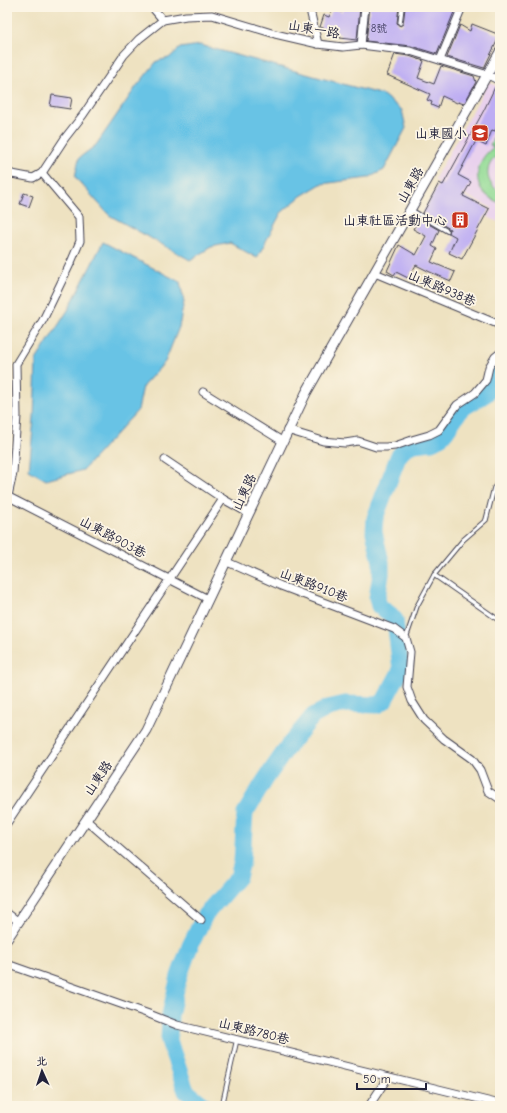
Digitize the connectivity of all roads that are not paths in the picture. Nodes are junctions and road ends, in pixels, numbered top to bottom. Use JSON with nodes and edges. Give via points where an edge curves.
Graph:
{"nodes":[{"id":1,"x":152,"y":7,"type":"edge"},
{"id":2,"x":311,"y":7,"type":"edge"},
{"id":3,"x":365,"y":7,"type":"edge"},
{"id":4,"x":402,"y":7,"type":"edge"},
{"id":5,"x":462,"y":7,"type":"edge"},
{"id":6,"x":163,"y":20,"type":"junction"},
{"id":7,"x":400,"y":22,"type":"dead end"},
{"id":8,"x":318,"y":44,"type":"junction"},
{"id":9,"x":361,"y":45,"type":"junction"},
{"id":10,"x":500,"y":52,"type":"edge"},
{"id":11,"x":440,"y":60,"type":"junction"},
{"id":12,"x":488,"y":75,"type":"junction"},
{"id":13,"x":500,"y":81,"type":"edge"},
{"id":14,"x":7,"y":173,"type":"edge"},
{"id":15,"x":42,"y":173,"type":"junction"},
{"id":16,"x":410,"y":210,"type":"junction"},
{"id":17,"x":447,"y":230,"type":"dead end"},
{"id":18,"x":375,"y":273,"type":"junction"},
{"id":19,"x":500,"y":325,"type":"edge"},
{"id":20,"x":500,"y":354,"type":"edge"},
{"id":21,"x":203,"y":392,"type":"dead end"},
{"id":22,"x":287,"y":430,"type":"junction"},
{"id":23,"x":282,"y":442,"type":"junction"},
{"id":24,"x":165,"y":460,"type":"dead end"},
{"id":25,"x":500,"y":481,"type":"edge"},
{"id":26,"x":7,"y":496,"type":"edge"},
{"id":27,"x":223,"y":499,"type":"junction"},
{"id":28,"x":248,"y":513,"type":"junction"},
{"id":29,"x":225,"y":561,"type":"junction"},
{"id":30,"x":434,"y":575,"type":"junction"},
{"id":31,"x":169,"y":580,"type":"junction"},
{"id":32,"x":208,"y":599,"type":"junction"},
{"id":33,"x":500,"y":621,"type":"edge"},
{"id":34,"x":406,"y":638,"type":"junction"},
{"id":35,"x":500,"y":800,"type":"edge"},
{"id":36,"x":86,"y":820,"type":"junction"},
{"id":37,"x":7,"y":823,"type":"edge"},
{"id":38,"x":7,"y":913,"type":"edge"},
{"id":39,"x":201,"y":920,"type":"dead end"},
{"id":40,"x":19,"y":922,"type":"junction"},
{"id":41,"x":7,"y":939,"type":"edge"},
{"id":42,"x":7,"y":964,"type":"edge"},
{"id":43,"x":236,"y":1039,"type":"junction"},
{"id":44,"x":388,"y":1077,"type":"junction"},
{"id":45,"x":500,"y":1104,"type":"edge"},
{"id":46,"x":222,"y":1106,"type":"edge"},
{"id":47,"x":369,"y":1106,"type":"edge"}],
"edges":[{"from":1,"to":6,"type":"street"},
{"from":2,"to":8,"type":"street"},
{"from":3,"to":9,"type":"street"},
{"from":4,"to":7,"type":"lane"},
{"from":5,"to":11,"type":"street"},
{"from":6,"to":8,"type":"street","name":"山東一路","via":[[212,15]]},
{"from":6,"to":15,"type":"street","name":"山東一路","via":[[124,55]]},
{"from":8,"to":9,"type":"street","name":"山東一路","via":[[343,47]]},
{"from":9,"to":11,"type":"street","name":"山東一路","via":[[410,51]]},
{"from":10,"to":12,"type":"street","name":"山東路"},
{"from":11,"to":12,"type":"street","name":"山東一路"},
{"from":12,"to":13,"type":"street","name":"山東一路"},
{"from":12,"to":16,"type":"street","name":"山東路"},
{"from":14,"to":15,"type":"street","via":[[33,178]]},
{"from":15,"to":26,"type":"street","via":[[79,218],[80,241],[43,320],[16,364],[16,430],[13,473]]},
{"from":16,"to":17,"type":"lane"},
{"from":16,"to":18,"type":"street","name":"山東路"},
{"from":18,"to":19,"type":"street","name":"山東路938巷"},
{"from":18,"to":22,"type":"street","name":"山東路"},
{"from":20,"to":22,"type":"street","via":[[495,357],[486,380],[475,393],[457,405],[439,430],[429,435],[386,448],[358,441],[323,441]]},
{"from":21,"to":23,"type":"street"},
{"from":22,"to":23,"type":"street","name":"山東路"},
{"from":23,"to":28,"type":"street","name":"山東路"},
{"from":24,"to":27,"type":"street"},
{"from":25,"to":30,"type":"lane","via":[[494,488],[486,520],[463,540]]},
{"from":26,"to":31,"type":"street","name":"山東路903巷"},
{"from":27,"to":28,"type":"street"},
{"from":27,"to":31,"type":"street"},
{"from":28,"to":29,"type":"street","name":"山東路"},
{"from":29,"to":32,"type":"street","name":"山東路"},
{"from":29,"to":34,"type":"street","name":"山東路910巷","via":[[281,586],[397,631]]},
{"from":30,"to":33,"type":"lane"},
{"from":30,"to":34,"type":"lane","via":[[417,606]]},
{"from":31,"to":32,"type":"street","name":"山東路903巷"},
{"from":31,"to":37,"type":"street"},
{"from":32,"to":36,"type":"street","name":"山東路","via":[[146,730]]},
{"from":34,"to":35,"type":"street","via":[[410,652],[407,687],[412,701],[424,720],[444,739],[472,759],[480,770],[488,791]]},
{"from":36,"to":39,"type":"street"},
{"from":36,"to":40,"type":"street","name":"山東路"},
{"from":38,"to":40,"type":"street"},
{"from":40,"to":41,"type":"street","name":"山東路"},
{"from":42,"to":43,"type":"street","name":"山東路780巷","via":[[177,1026]]},
{"from":43,"to":44,"type":"street","name":"山東路780巷"},
{"from":43,"to":46,"type":"lane"},
{"from":44,"to":45,"type":"street","name":"山東路780巷"},
{"from":44,"to":47,"type":"street"}]}
